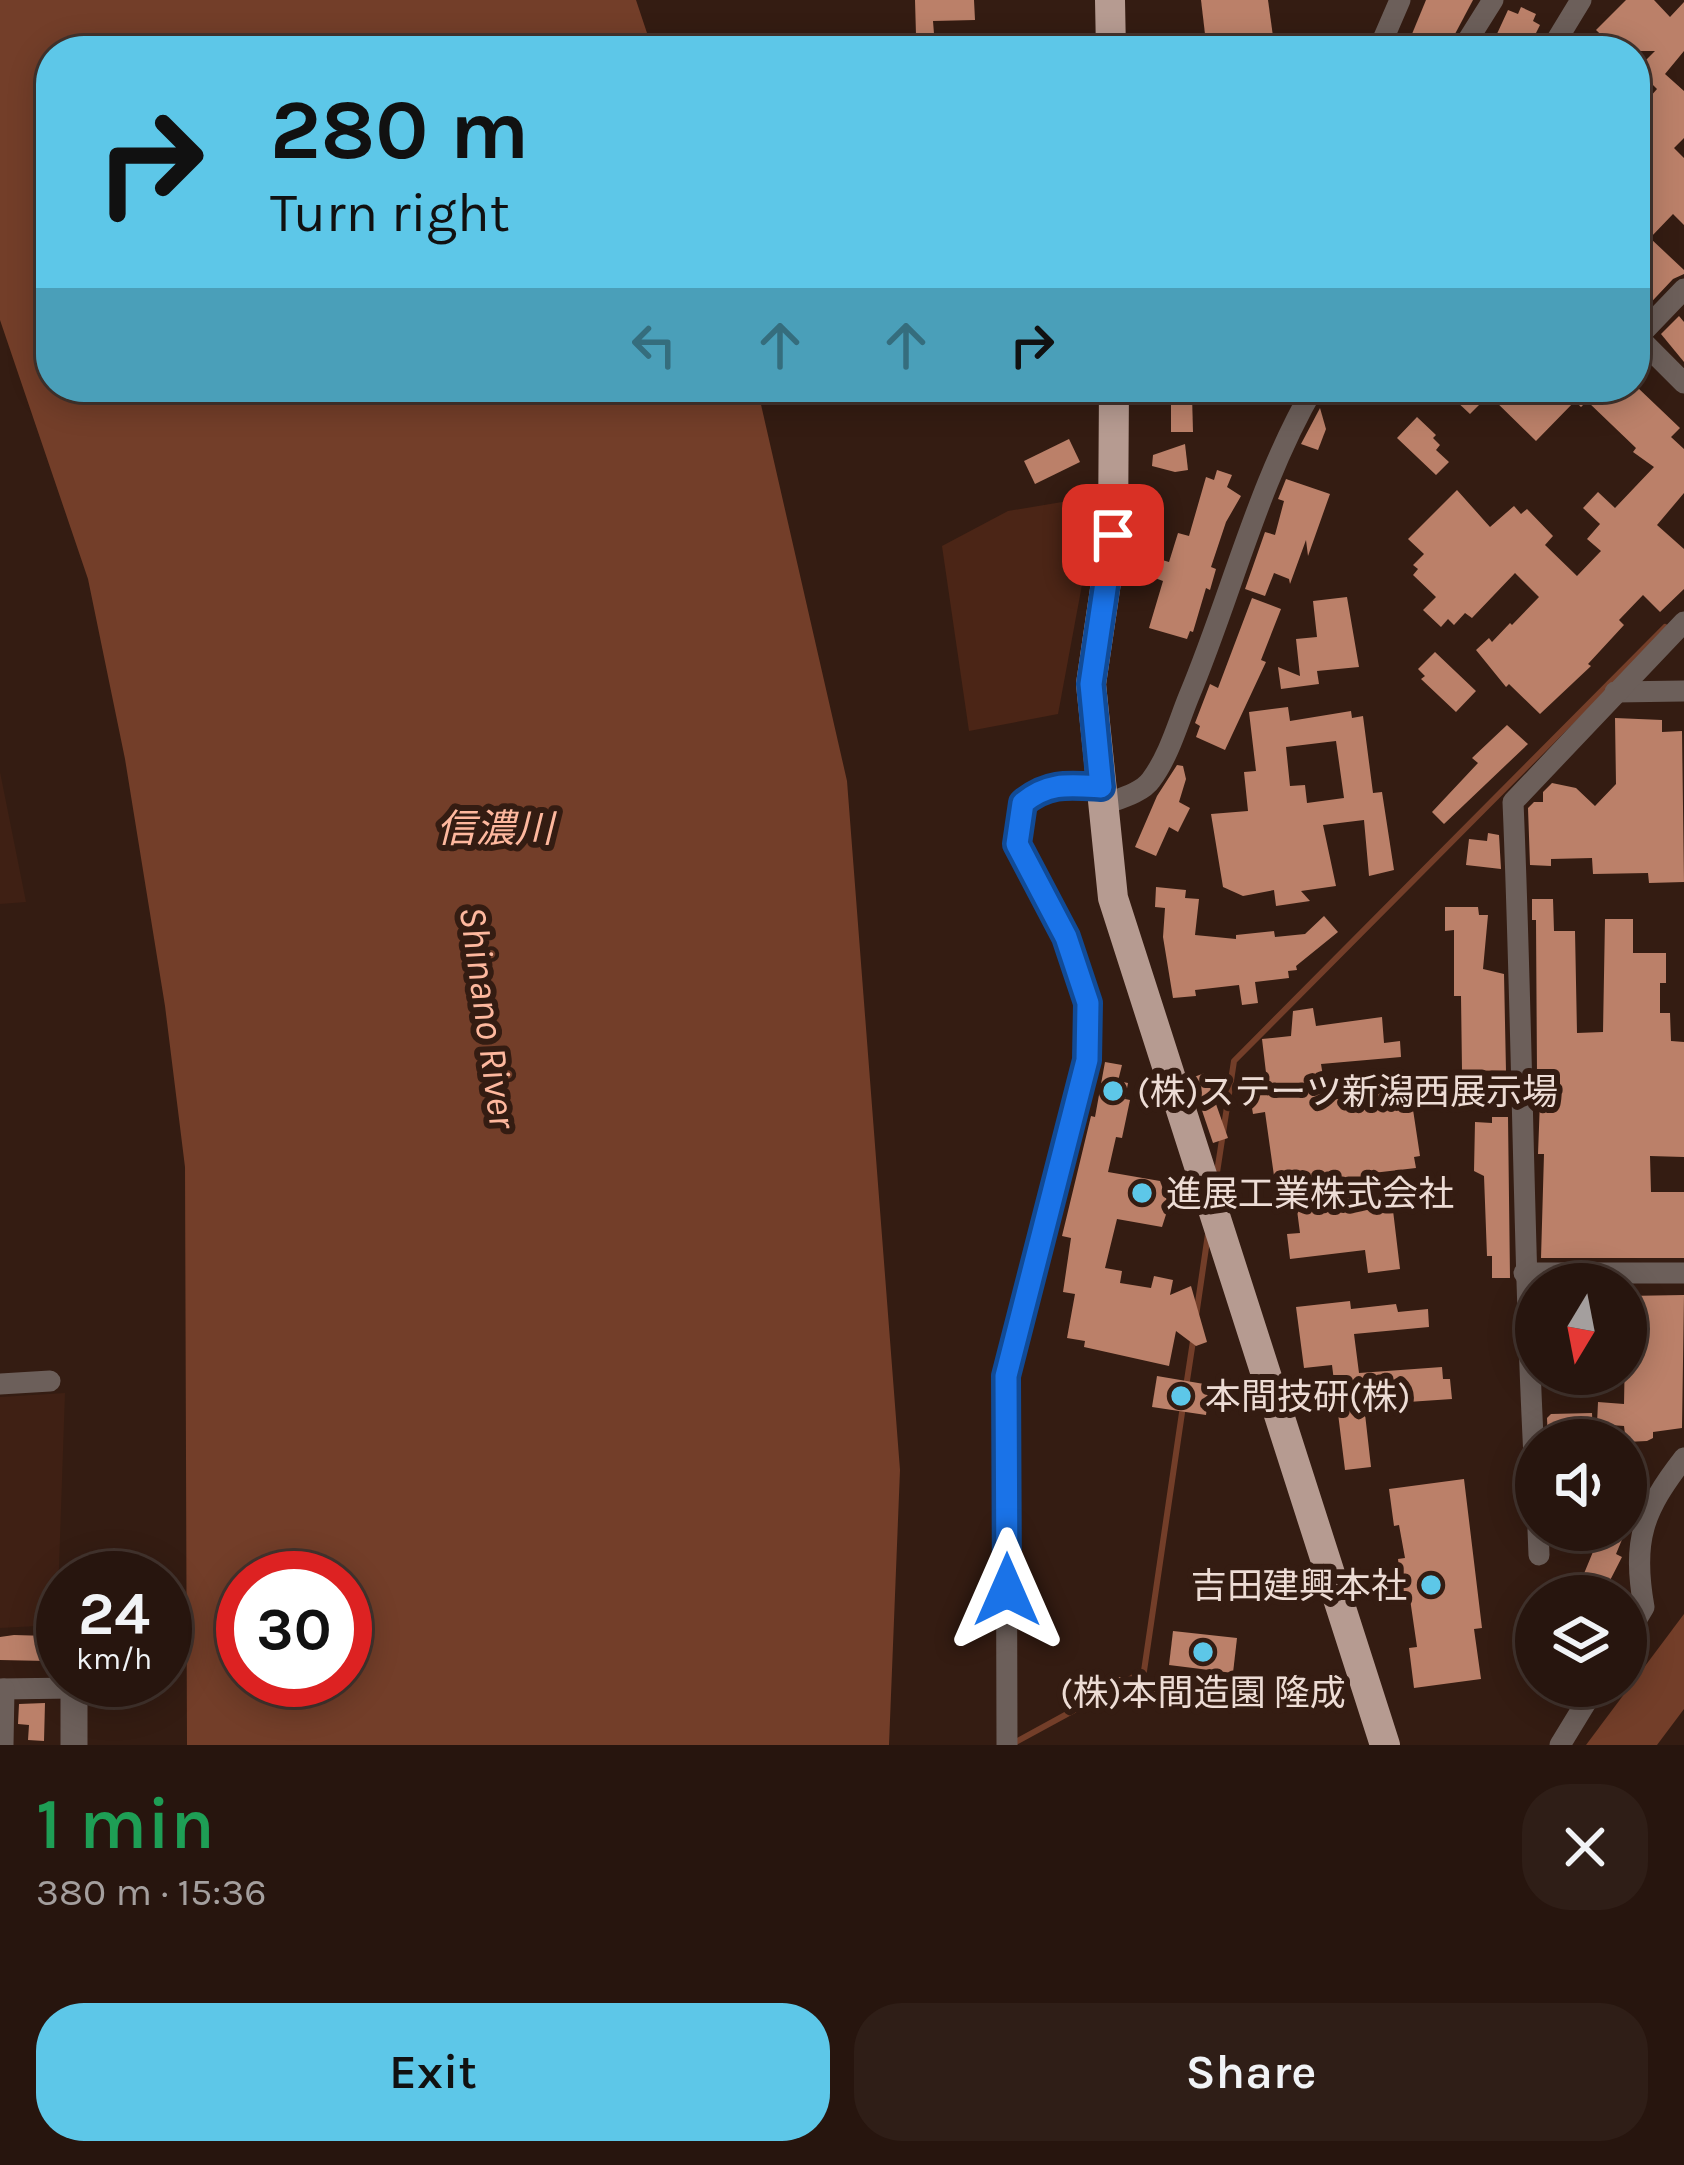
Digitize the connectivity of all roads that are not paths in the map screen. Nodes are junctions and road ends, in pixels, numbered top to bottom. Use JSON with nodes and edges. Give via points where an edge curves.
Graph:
{"nodes":[{"id":1,"x":1109,"y":0,"type":"edge"},
{"id":2,"x":1400,"y":0,"type":"edge"},
{"id":3,"x":1493,"y":0,"type":"edge"},
{"id":4,"x":1581,"y":0,"type":"edge"},
{"id":5,"x":1110,"y":36,"type":"edge"},
{"id":6,"x":1384,"y":36,"type":"edge"},
{"id":7,"x":1470,"y":36,"type":"edge"},
{"id":8,"x":1559,"y":36,"type":"edge"},
{"id":9,"x":1684,"y":289,"type":"edge"},
{"id":10,"x":1650,"y":322,"type":"edge"},
{"id":11,"x":1650,"y":350,"type":"edge"},
{"id":12,"x":1684,"y":383,"type":"edge"},
{"id":13,"x":1114,"y":402,"type":"edge"},
{"id":14,"x":1305,"y":402,"type":"edge"},
{"id":15,"x":1684,"y":622,"type":"edge"},
{"id":16,"x":1684,"y":691,"type":"edge"},
{"id":17,"x":1615,"y":692,"type":"junction"},
{"id":18,"x":1102,"y":796,"type":"junction"},
{"id":19,"x":1524,"y":1263,"type":"edge"},
{"id":20,"x":1647,"y":1273,"type":"edge"},
{"id":21,"x":1684,"y":1273,"type":"edge"},
{"id":22,"x":50,"y":1381,"type":"dead end"},
{"id":23,"x":0,"y":1384,"type":"edge"},
{"id":24,"x":1684,"y":1458,"type":"edge"},
{"id":25,"x":1539,"y":1551,"type":"edge"},
{"id":26,"x":1539,"y":1555,"type":"dead end"},
{"id":27,"x":1638,"y":1575,"type":"edge"},
{"id":28,"x":2,"y":1689,"type":"edge"},
{"id":29,"x":36,"y":1689,"type":"edge"},
{"id":30,"x":74,"y":1707,"type":"edge"},
{"id":31,"x":1583,"y":1707,"type":"edge"},
{"id":32,"x":3,"y":1745,"type":"edge"},
{"id":33,"x":74,"y":1745,"type":"edge"},
{"id":34,"x":1007,"y":1745,"type":"edge"},
{"id":35,"x":1385,"y":1745,"type":"edge"},
{"id":36,"x":1560,"y":1745,"type":"edge"}],
"edges":[{"from":1,"to":5,"type":"main road"},
{"from":2,"to":6,"type":"street"},
{"from":3,"to":7,"type":"street"},
{"from":4,"to":8,"type":"street"},
{"from":9,"to":10,"type":"street"},
{"from":11,"to":12,"type":"street"},
{"from":13,"to":18,"type":"main road","via":[[1113,535],[1091,684]]},
{"from":14,"to":18,"type":"street","via":[[1161,763],[1148,786]]},
{"from":15,"to":17,"type":"street"},
{"from":16,"to":17,"type":"street"},
{"from":17,"to":19,"type":"street","via":[[1513,802]]},
{"from":18,"to":34,"type":"street","via":[[1054,784],[1036,792],[1023,803],[1017,844],[1066,937],[1088,1003],[1087,1060],[1006,1376]]},
{"from":18,"to":35,"type":"main road","via":[[1113,898]]},
{"from":20,"to":21,"type":"street"},
{"from":22,"to":23,"type":"street"},
{"from":24,"to":27,"type":"street","via":[[1652,1499]]},
{"from":25,"to":26,"type":"street"},
{"from":28,"to":29,"type":"street"},
{"from":28,"to":32,"type":"street"},
{"from":30,"to":33,"type":"street"},
{"from":31,"to":36,"type":"street"}]}
